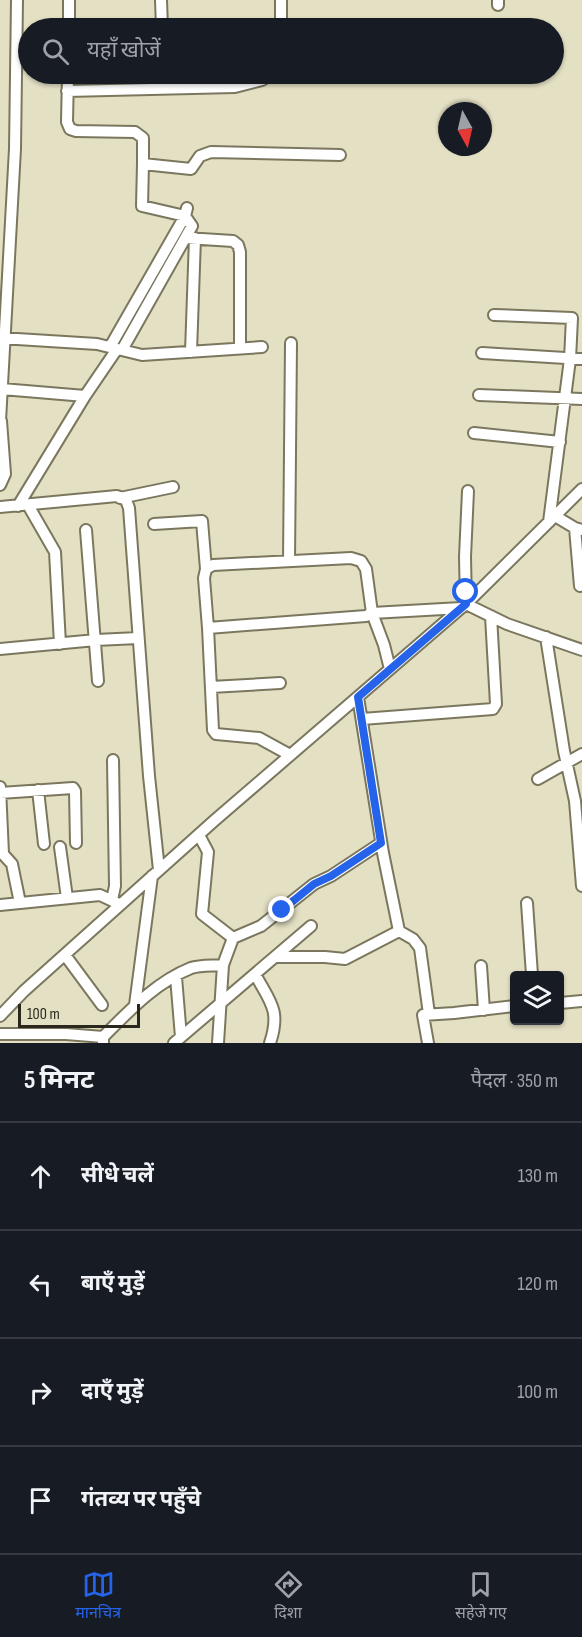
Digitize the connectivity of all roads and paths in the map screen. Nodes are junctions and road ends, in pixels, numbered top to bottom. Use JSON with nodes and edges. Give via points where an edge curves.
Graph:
{"nodes":[{"id":1,"x":16,"y":0,"type":"edge"},
{"id":2,"x":69,"y":0,"type":"edge"},
{"id":3,"x":161,"y":0,"type":"edge"},
{"id":4,"x":281,"y":0,"type":"edge"},
{"id":5,"x":69,"y":18,"type":"edge"},
{"id":6,"x":162,"y":18,"type":"edge"},
{"id":7,"x":281,"y":18,"type":"edge"},
{"id":8,"x":16,"y":47,"type":"joint"},
{"id":9,"x":67,"y":84,"type":"edge"},
{"id":10,"x":247,"y":84,"type":"edge"},
{"id":11,"x":67,"y":91,"type":"junction"},
{"id":12,"x":340,"y":155,"type":"dead end"},
{"id":13,"x":143,"y":164,"type":"junction"},
{"id":14,"x":186,"y":212,"type":"junction"},
{"id":15,"x":190,"y":238,"type":"junction"},
{"id":16,"x":5,"y":255,"type":"edge"},
{"id":17,"x":494,"y":315,"type":"dead end"},
{"id":18,"x":3,"y":338,"type":"edge"},
{"id":19,"x":291,"y":343,"type":"dead end"},
{"id":20,"x":262,"y":347,"type":"dead end"},
{"id":21,"x":240,"y":348,"type":"junction"},
{"id":22,"x":116,"y":349,"type":"junction"},
{"id":23,"x":191,"y":352,"type":"junction"},
{"id":24,"x":482,"y":353,"type":"dead end"},
{"id":25,"x":570,"y":359,"type":"junction"},
{"id":26,"x":582,"y":359,"type":"edge"},
{"id":27,"x":2,"y":389,"type":"junction"},
{"id":28,"x":480,"y":395,"type":"dead end"},
{"id":29,"x":85,"y":396,"type":"junction"},
{"id":30,"x":565,"y":399,"type":"junction"},
{"id":31,"x":582,"y":399,"type":"edge"},
{"id":32,"x":0,"y":422,"type":"edge"},
{"id":33,"x":474,"y":433,"type":"dead end"},
{"id":34,"x":560,"y":442,"type":"junction"},
{"id":35,"x":0,"y":485,"type":"edge"},
{"id":36,"x":173,"y":487,"type":"dead end"},
{"id":37,"x":582,"y":489,"type":"edge"},
{"id":38,"x":468,"y":491,"type":"dead end"},
{"id":39,"x":120,"y":498,"type":"junction"},
{"id":40,"x":23,"y":505,"type":"junction"},
{"id":41,"x":0,"y":507,"type":"edge"},
{"id":42,"x":552,"y":519,"type":"junction"},
{"id":43,"x":154,"y":524,"type":"dead end"},
{"id":44,"x":578,"y":529,"type":"edge"},
{"id":45,"x":86,"y":530,"type":"dead end"},
{"id":46,"x":289,"y":561,"type":"junction"},
{"id":47,"x":206,"y":569,"type":"junction"},
{"id":48,"x":580,"y":586,"type":"dead end"},
{"id":49,"x":464,"y":606,"type":"junction"},
{"id":50,"x":372,"y":613,"type":"junction"},
{"id":51,"x":491,"y":616,"type":"junction"},
{"id":52,"x":208,"y":628,"type":"junction"},
{"id":53,"x":546,"y":637,"type":"junction"},
{"id":54,"x":138,"y":639,"type":"junction"},
{"id":55,"x":96,"y":640,"type":"junction"},
{"id":56,"x":60,"y":644,"type":"junction"},
{"id":57,"x":0,"y":649,"type":"edge"},
{"id":58,"x":582,"y":650,"type":"edge"},
{"id":59,"x":390,"y":669,"type":"junction"},
{"id":60,"x":98,"y":681,"type":"dead end"},
{"id":61,"x":280,"y":683,"type":"dead end"},
{"id":62,"x":211,"y":687,"type":"junction"},
{"id":63,"x":358,"y":697,"type":"junction"},
{"id":64,"x":362,"y":719,"type":"junction"},
{"id":65,"x":582,"y":754,"type":"edge"},
{"id":66,"x":290,"y":755,"type":"junction"},
{"id":67,"x":113,"y":760,"type":"dead end"},
{"id":68,"x":567,"y":763,"type":"junction"},
{"id":69,"x":538,"y":779,"type":"dead end"},
{"id":70,"x":0,"y":787,"type":"edge"},
{"id":71,"x":38,"y":790,"type":"junction"},
{"id":72,"x":0,"y":793,"type":"edge"},
{"id":73,"x":579,"y":805,"type":"edge"},
{"id":74,"x":1,"y":813,"type":"edge"},
{"id":75,"x":199,"y":835,"type":"junction"},
{"id":76,"x":76,"y":843,"type":"dead end"},
{"id":77,"x":381,"y":843,"type":"junction"},
{"id":78,"x":44,"y":844,"type":"dead end"},
{"id":79,"x":60,"y":847,"type":"dead end"},
{"id":80,"x":156,"y":873,"type":"junction"},
{"id":81,"x":582,"y":886,"type":"edge"},
{"id":82,"x":67,"y":898,"type":"junction"},
{"id":83,"x":116,"y":902,"type":"junction"},
{"id":84,"x":20,"y":903,"type":"junction"},
{"id":85,"x":527,"y":903,"type":"dead end"},
{"id":86,"x":0,"y":905,"type":"edge"},
{"id":87,"x":311,"y":926,"type":"dead end"},
{"id":88,"x":399,"y":931,"type":"junction"},
{"id":89,"x":233,"y":938,"type":"junction"},
{"id":90,"x":65,"y":955,"type":"junction"},
{"id":91,"x":275,"y":957,"type":"junction"},
{"id":92,"x":223,"y":965,"type":"junction"},
{"id":93,"x":481,"y":966,"type":"dead end"},
{"id":94,"x":532,"y":971,"type":"edge"},
{"id":95,"x":255,"y":974,"type":"junction"},
{"id":96,"x":176,"y":977,"type":"junction"},
{"id":97,"x":582,"y":1001,"type":"edge"},
{"id":98,"x":220,"y":1003,"type":"junction"},
{"id":99,"x":564,"y":1003,"type":"edge"},
{"id":100,"x":102,"y":1005,"type":"dead end"},
{"id":101,"x":135,"y":1005,"type":"junction"},
{"id":102,"x":510,"y":1007,"type":"edge"},
{"id":103,"x":484,"y":1010,"type":"junction"},
{"id":104,"x":429,"y":1014,"type":"junction"},
{"id":105,"x":0,"y":1016,"type":"edge"},
{"id":106,"x":0,"y":1037,"type":"edge"},
{"id":107,"x":103,"y":1040,"type":"edge"},
{"id":108,"x":177,"y":1040,"type":"edge"},
{"id":109,"x":218,"y":1043,"type":"edge"},
{"id":110,"x":270,"y":1043,"type":"edge"},
{"id":111,"x":428,"y":1043,"type":"edge"}],
"edges":[{"from":1,"to":8,"type":"street"},
{"from":2,"to":5,"type":"street"},
{"from":3,"to":6,"type":"street"},
{"from":4,"to":7,"type":"street"},
{"from":8,"to":16,"type":"street","via":[[15,149]]},
{"from":9,"to":11,"type":"street"},
{"from":10,"to":11,"type":"street"},
{"from":11,"to":13,"type":"street","via":[[70,129],[135,132],[143,138]]},
{"from":12,"to":13,"type":"street","via":[[211,152],[200,156],[191,169]]},
{"from":13,"to":14,"type":"street","via":[[142,206]]},
{"from":14,"to":15,"type":"street","via":[[192,226]]},
{"from":14,"to":22,"type":"street"},
{"from":15,"to":21,"type":"street","via":[[233,241],[238,245]]},
{"from":15,"to":22,"type":"street"},
{"from":15,"to":23,"type":"street"},
{"from":16,"to":18,"type":"street"},
{"from":17,"to":25,"type":"street","via":[[572,318]]},
{"from":18,"to":22,"type":"street","via":[[97,344]]},
{"from":18,"to":27,"type":"street"},
{"from":19,"to":46,"type":"street"},
{"from":20,"to":21,"type":"street"},
{"from":21,"to":23,"type":"street"},
{"from":22,"to":23,"type":"street","via":[[142,355]]},
{"from":22,"to":29,"type":"street"},
{"from":24,"to":25,"type":"street"},
{"from":25,"to":26,"type":"street"},
{"from":25,"to":30,"type":"street"},
{"from":27,"to":29,"type":"street"},
{"from":27,"to":32,"type":"street"},
{"from":28,"to":30,"type":"street"},
{"from":29,"to":40,"type":"street"},
{"from":30,"to":31,"type":"street"},
{"from":30,"to":34,"type":"street"},
{"from":32,"to":35,"type":"street","via":[[5,474]]},
{"from":33,"to":34,"type":"street"},
{"from":34,"to":42,"type":"street"},
{"from":36,"to":39,"type":"street"},
{"from":37,"to":42,"type":"street"},
{"from":38,"to":49,"type":"street"},
{"from":39,"to":40,"type":"street"},
{"from":39,"to":54,"type":"street","via":[[126,500],[129,508]]},
{"from":40,"to":41,"type":"street"},
{"from":40,"to":56,"type":"street","via":[[55,552]]},
{"from":42,"to":44,"type":"street"},
{"from":42,"to":49,"type":"street"},
{"from":43,"to":47,"type":"street","via":[[202,521]]},
{"from":44,"to":48,"type":"street"},
{"from":45,"to":55,"type":"street"},
{"from":46,"to":47,"type":"street","via":[[213,565]]},
{"from":46,"to":50,"type":"street","via":[[361,561],[366,569]]},
{"from":47,"to":52,"type":"street"},
{"from":49,"to":50,"type":"street"},
{"from":49,"to":51,"type":"street"},
{"from":49,"to":59,"type":"street"},
{"from":50,"to":52,"type":"street"},
{"from":50,"to":59,"type":"street"},
{"from":51,"to":53,"type":"street"},
{"from":51,"to":64,"type":"street","via":[[496,704],[493,709]]},
{"from":52,"to":62,"type":"street"},
{"from":53,"to":58,"type":"street"},
{"from":53,"to":68,"type":"street"},
{"from":54,"to":55,"type":"street"},
{"from":54,"to":80,"type":"street"},
{"from":55,"to":56,"type":"street"},
{"from":55,"to":60,"type":"street"},
{"from":56,"to":57,"type":"street"},
{"from":59,"to":63,"type":"street"},
{"from":61,"to":62,"type":"street"},
{"from":62,"to":66,"type":"street","via":[[216,734],[259,738]]},
{"from":63,"to":64,"type":"street"},
{"from":63,"to":66,"type":"street"},
{"from":64,"to":77,"type":"street"},
{"from":65,"to":68,"type":"street"},
{"from":66,"to":75,"type":"street"},
{"from":67,"to":83,"type":"street"},
{"from":68,"to":69,"type":"street"},
{"from":68,"to":73,"type":"street"},
{"from":70,"to":72,"type":"street"},
{"from":71,"to":72,"type":"street"},
{"from":71,"to":76,"type":"street","via":[[75,791]]},
{"from":71,"to":78,"type":"street"},
{"from":72,"to":74,"type":"street"},
{"from":73,"to":81,"type":"street"},
{"from":74,"to":84,"type":"street","via":[[3,854],[12,864]]},
{"from":75,"to":80,"type":"street"},
{"from":75,"to":89,"type":"street","via":[[208,852],[202,914]]},
{"from":77,"to":88,"type":"street"},
{"from":77,"to":89,"type":"street","via":[[314,884],[261,926]]},
{"from":79,"to":82,"type":"street"},
{"from":80,"to":83,"type":"street"},
{"from":80,"to":101,"type":"street"},
{"from":82,"to":83,"type":"street","via":[[100,895]]},
{"from":82,"to":84,"type":"street"},
{"from":83,"to":90,"type":"street"},
{"from":84,"to":86,"type":"street"},
{"from":85,"to":94,"type":"street"},
{"from":87,"to":91,"type":"street"},
{"from":88,"to":91,"type":"street","via":[[345,959]]},
{"from":88,"to":104,"type":"street","via":[[420,948]]},
{"from":89,"to":92,"type":"street"},
{"from":90,"to":100,"type":"street"},
{"from":90,"to":105,"type":"street"},
{"from":91,"to":95,"type":"street"},
{"from":92,"to":96,"type":"street","via":[[192,968]]},
{"from":92,"to":98,"type":"street"},
{"from":93,"to":103,"type":"street"},
{"from":95,"to":98,"type":"street"},
{"from":95,"to":110,"type":"street","via":[[276,1017]]},
{"from":96,"to":101,"type":"street"},
{"from":96,"to":108,"type":"street"},
{"from":97,"to":99,"type":"street"},
{"from":98,"to":108,"type":"street"},
{"from":98,"to":109,"type":"street"},
{"from":101,"to":107,"type":"street"},
{"from":102,"to":103,"type":"street"},
{"from":103,"to":104,"type":"street"},
{"from":104,"to":111,"type":"street","via":[[423,1015]]},
{"from":106,"to":107,"type":"street","via":[[66,1034]]}]}
